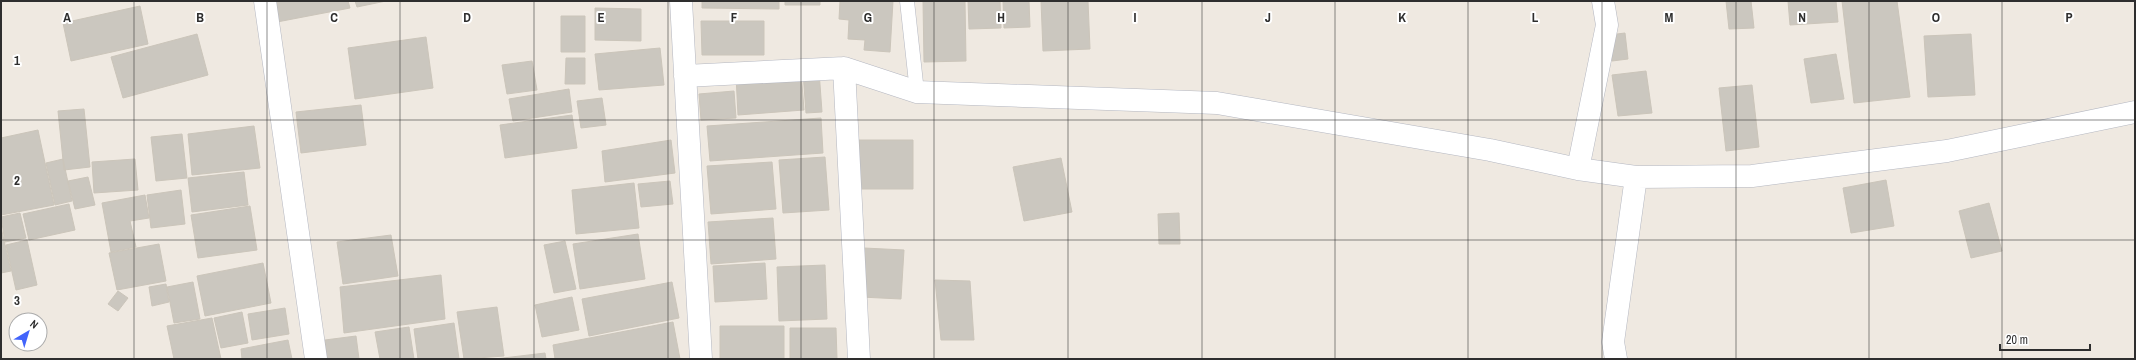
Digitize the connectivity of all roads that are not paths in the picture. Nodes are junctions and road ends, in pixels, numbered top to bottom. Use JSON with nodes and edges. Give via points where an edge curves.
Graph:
{"nodes":[{"id":1,"x":265,"y":1,"type":"edge"},
{"id":2,"x":681,"y":1,"type":"edge"},
{"id":3,"x":907,"y":1,"type":"edge"},
{"id":4,"x":1604,"y":1,"type":"edge"},
{"id":5,"x":844,"y":68,"type":"junction"},
{"id":6,"x":685,"y":76,"type":"junction"},
{"id":7,"x":917,"y":92,"type":"junction"},
{"id":8,"x":2135,"y":112,"type":"edge"},
{"id":9,"x":1578,"y":170,"type":"junction"},
{"id":10,"x":1636,"y":176,"type":"junction"},
{"id":11,"x":316,"y":359,"type":"edge"},
{"id":12,"x":701,"y":359,"type":"edge"},
{"id":13,"x":859,"y":359,"type":"edge"},
{"id":14,"x":1616,"y":359,"type":"edge"}],
"edges":[{"from":1,"to":11,"type":"street"},
{"from":2,"to":6,"type":"street"},
{"from":3,"to":7,"type":"lane"},
{"from":4,"to":9,"type":"street","via":[[1607,25]]},
{"from":5,"to":6,"type":"street"},
{"from":5,"to":7,"type":"street"},
{"from":5,"to":13,"type":"street"},
{"from":6,"to":12,"type":"street"},
{"from":7,"to":9,"type":"street","via":[[1217,103],[1490,150]]},
{"from":8,"to":10,"type":"street","via":[[1947,151],[1752,176]]},
{"from":9,"to":10,"type":"street"},
{"from":10,"to":14,"type":"street","via":[[1613,342]]}]}
